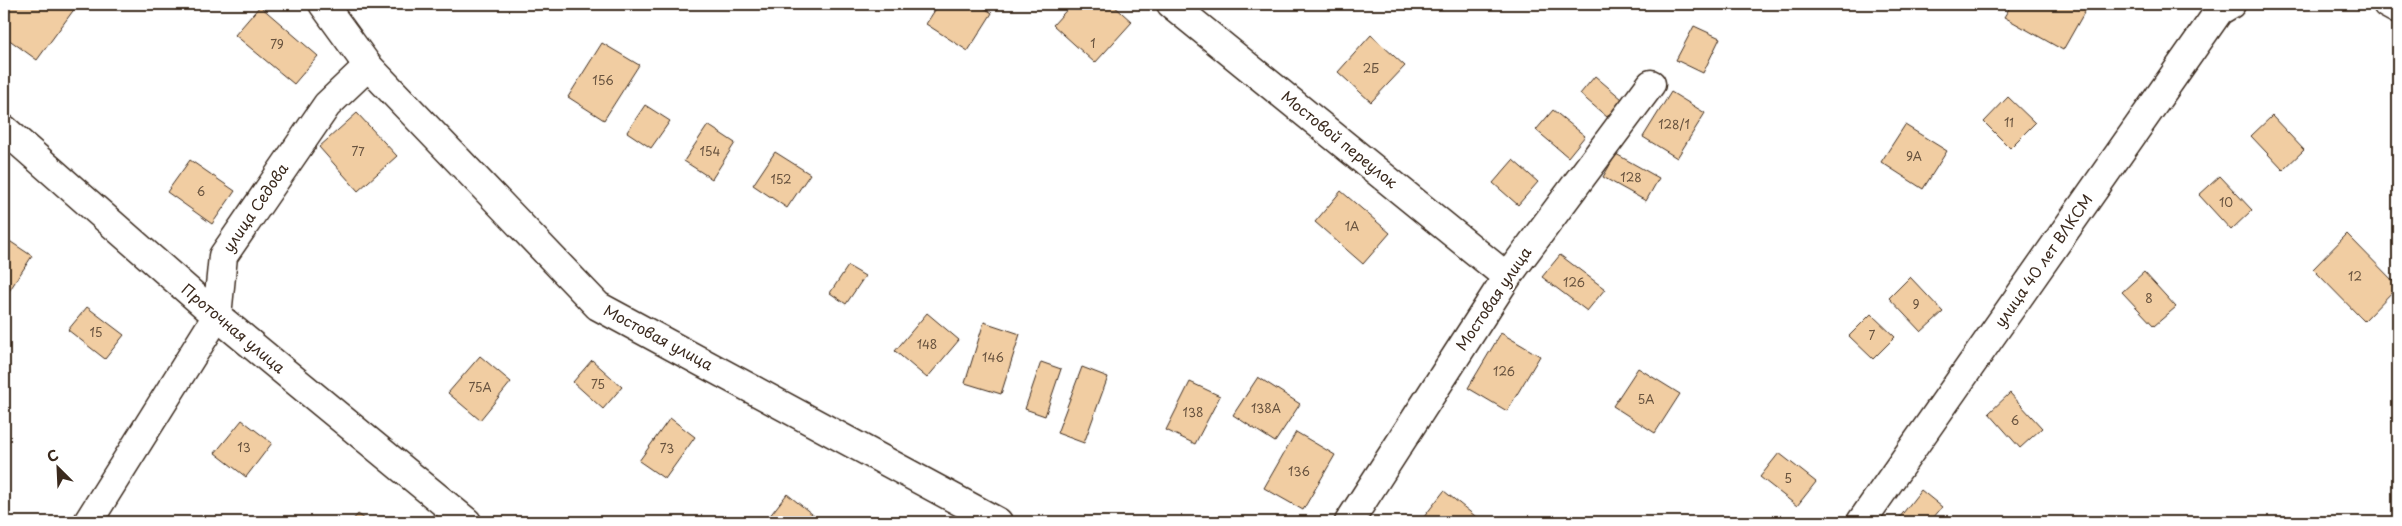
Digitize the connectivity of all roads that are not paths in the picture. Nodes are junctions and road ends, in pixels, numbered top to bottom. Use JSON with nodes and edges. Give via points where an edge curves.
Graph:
{"nodes":[{"id":1,"x":323,"y":4,"type":"edge"},
{"id":2,"x":1171,"y":4,"type":"edge"},
{"id":3,"x":2231,"y":4,"type":"edge"},
{"id":4,"x":2387,"y":4,"type":"edge"},
{"id":5,"x":2398,"y":10,"type":"edge"},
{"id":6,"x":368,"y":66,"type":"junction"},
{"id":7,"x":1651,"y":84,"type":"dead end"},
{"id":8,"x":4,"y":129,"type":"edge"},
{"id":9,"x":1506,"y":277,"type":"junction"},
{"id":10,"x":217,"y":316,"type":"junction"},
{"id":11,"x":88,"y":522,"type":"edge"},
{"id":12,"x":467,"y":522,"type":"edge"},
{"id":13,"x":998,"y":522,"type":"edge"},
{"id":14,"x":1349,"y":522,"type":"edge"},
{"id":15,"x":1861,"y":522,"type":"edge"}],
"edges":[{"from":1,"to":6,"type":"street","name":"Мостовая улица"},
{"from":2,"to":9,"type":"street","name":"Мостовой переулок"},
{"from":3,"to":15,"type":"street","name":"улица 40 лет ВЛКСМ","via":[[2218,11]]},
{"from":4,"to":5,"type":"street"},
{"from":6,"to":10,"type":"street","name":"улица Седова","via":[[327,105],[223,256]]},
{"from":6,"to":13,"type":"street","name":"Мостовая улица","via":[[598,306]]},
{"from":7,"to":9,"type":"street","name":"Мостовая улица"},
{"from":8,"to":10,"type":"street","name":"Проточная улица"},
{"from":9,"to":14,"type":"street","name":"Мостовая улица"},
{"from":10,"to":11,"type":"street","name":"улица Седова"},
{"from":10,"to":12,"type":"street","name":"Проточная улица"}]}
